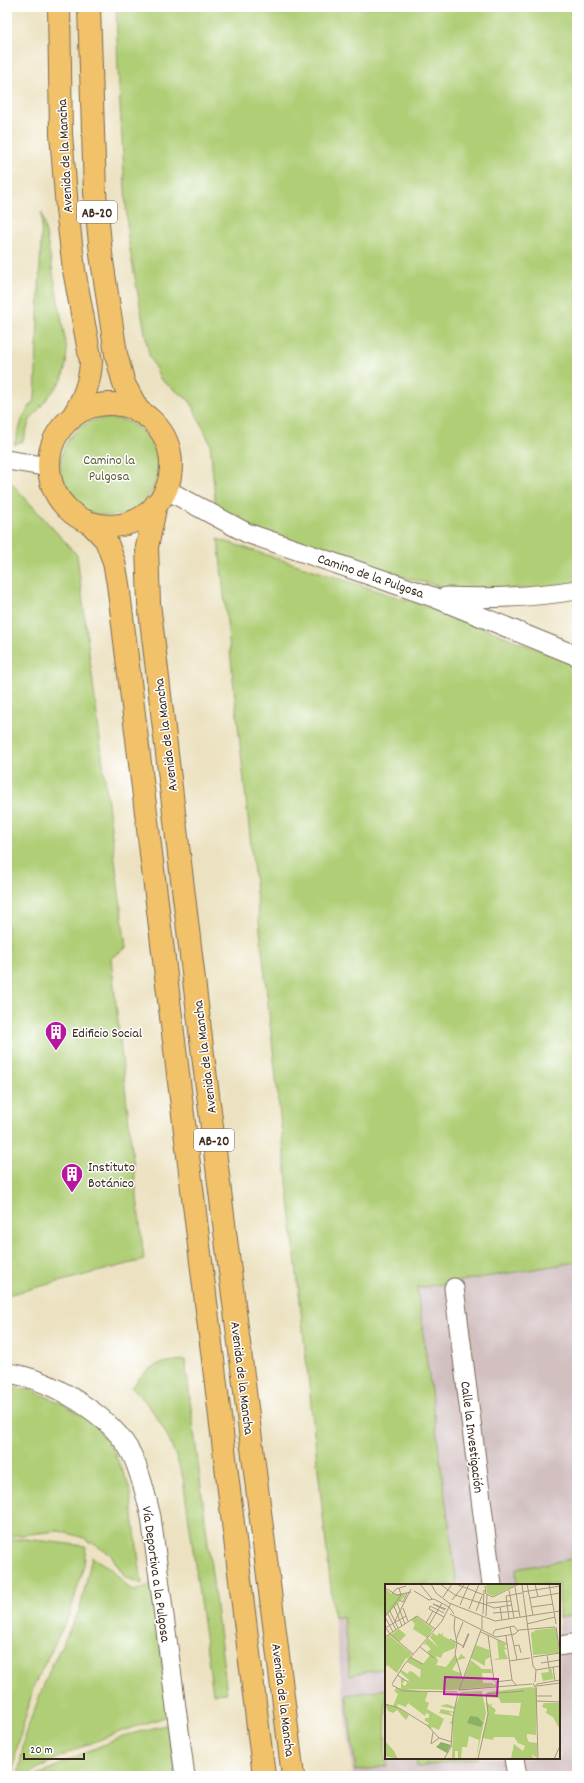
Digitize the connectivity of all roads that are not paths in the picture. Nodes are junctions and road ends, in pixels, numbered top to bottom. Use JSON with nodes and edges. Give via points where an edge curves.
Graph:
{"nodes":[{"id":1,"x":59,"y":7,"type":"edge"},
{"id":2,"x":88,"y":7,"type":"edge"},
{"id":3,"x":139,"y":412,"type":"junction"},
{"id":4,"x":71,"y":419,"type":"junction"},
{"id":5,"x":7,"y":460,"type":"edge"},
{"id":6,"x":49,"y":467,"type":"junction"},
{"id":7,"x":162,"y":497,"type":"junction"},
{"id":8,"x":91,"y":524,"type":"junction"},
{"id":9,"x":577,"y":590,"type":"edge"},
{"id":10,"x":433,"y":597,"type":"junction"},
{"id":11,"x":577,"y":656,"type":"edge"},
{"id":12,"x":454,"y":1288,"type":"dead end"},
{"id":13,"x":7,"y":1373,"type":"edge"},
{"id":14,"x":492,"y":1584,"type":"edge"},
{"id":15,"x":577,"y":1642,"type":"edge"},
{"id":16,"x":560,"y":1646,"type":"edge"},
{"id":17,"x":514,"y":1759,"type":"edge"},
{"id":18,"x":185,"y":1776,"type":"edge"},
{"id":19,"x":264,"y":1776,"type":"edge"},
{"id":20,"x":293,"y":1776,"type":"edge"},
{"id":21,"x":517,"y":1776,"type":"edge"}],
"edges":[{"from":1,"to":4,"type":"main road","name":"Avenida de la Mancha","number":"AB-20","via":[[61,134],[67,208],[74,270],[91,362],[88,386]]},
{"from":2,"to":3,"type":"main road","name":"Avenida de la Mancha","number":"AB-20","via":[[95,192],[101,254],[116,354],[124,384]]},
{"from":3,"to":4,"type":"main road","number":"AB-20","via":[[122,405],[106,404],[88,408]]},
{"from":3,"to":7,"type":"main road","number":"AB-20","via":[[164,437],[170,454],[171,470]]},
{"from":4,"to":6,"type":"main road","number":"AB-20","via":[[60,430],[53,444]]},
{"from":5,"to":6,"type":"street"},
{"from":6,"to":8,"type":"main road","number":"AB-20","via":[[52,486],[63,504],[79,518]]},
{"from":7,"to":8,"type":"main road","number":"AB-20","via":[[143,517],[127,524],[110,527]]},
{"from":7,"to":10,"type":"street","name":"Camino de la Pulgosa","via":[[247,533]]},
{"from":7,"to":20,"type":"main road","name":"Avenida de la Mancha","number":"AB-20","via":[[147,547],[149,595],[203,1055]]},
{"from":8,"to":19,"type":"main road","name":"Avenida de la Mancha","number":"AB-20","via":[[106,540],[118,584]]},
{"from":9,"to":10,"type":"street","via":[[483,599]]},
{"from":10,"to":11,"type":"street","name":"Camino de la Pulgosa"},
{"from":12,"to":14,"type":"street","name":"Calle la Investigación"},
{"from":13,"to":18,"type":"street","name":"Vía Deportiva a la Pulgosa","via":[[43,1383],[80,1402],[108,1425],[131,1455],[151,1517]]},
{"from":15,"to":16,"type":"street"},
{"from":17,"to":21,"type":"street"}]}
